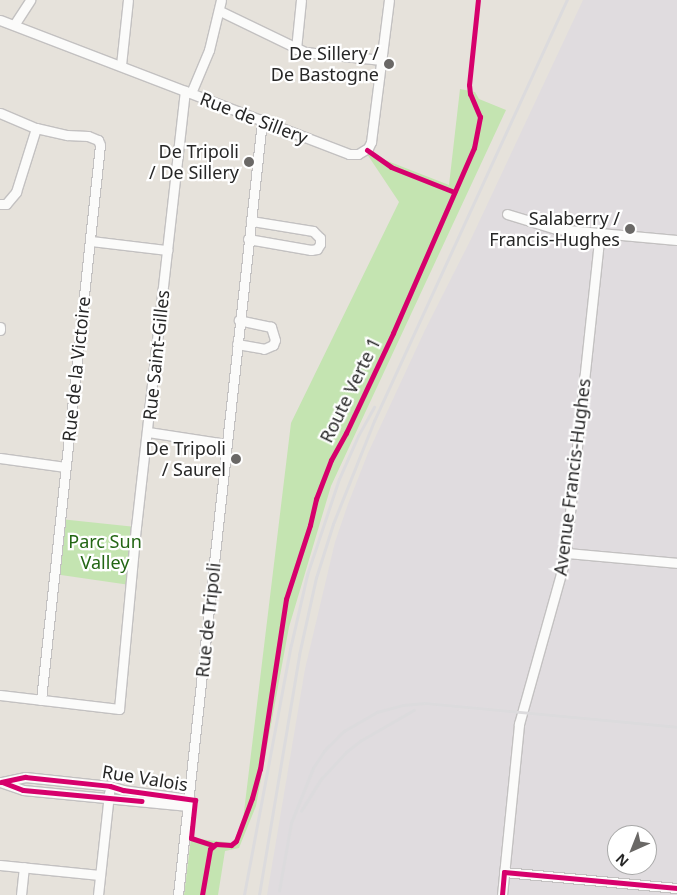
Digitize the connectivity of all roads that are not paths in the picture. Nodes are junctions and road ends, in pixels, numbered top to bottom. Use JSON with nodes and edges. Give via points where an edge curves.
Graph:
{"nodes":[{"id":1,"x":30,"y":0,"type":"edge"},
{"id":2,"x":128,"y":0,"type":"edge"},
{"id":3,"x":221,"y":0,"type":"edge"},
{"id":4,"x":301,"y":0,"type":"edge"},
{"id":5,"x":389,"y":0,"type":"edge"},
{"id":6,"x":220,"y":12,"type":"junction"},
{"id":7,"x":0,"y":20,"type":"edge"},
{"id":8,"x":14,"y":25,"type":"junction"},
{"id":9,"x":296,"y":49,"type":"junction"},
{"id":10,"x":382,"y":60,"type":"junction"},
{"id":11,"x":121,"y":65,"type":"junction"},
{"id":12,"x":188,"y":92,"type":"junction"},
{"id":13,"x":0,"y":114,"type":"edge"},
{"id":14,"x":262,"y":120,"type":"junction"},
{"id":15,"x":36,"y":128,"type":"junction"},
{"id":16,"x":0,"y":204,"type":"edge"},
{"id":17,"x":507,"y":214,"type":"dead end"},
{"id":18,"x":250,"y":221,"type":"junction"},
{"id":19,"x":600,"y":233,"type":"junction"},
{"id":20,"x":248,"y":239,"type":"junction"},
{"id":21,"x":677,"y":240,"type":"edge"},
{"id":22,"x":90,"y":241,"type":"junction"},
{"id":23,"x":167,"y":250,"type":"junction"},
{"id":24,"x":240,"y":320,"type":"junction"},
{"id":25,"x":237,"y":344,"type":"junction"},
{"id":26,"x":148,"y":432,"type":"junction"},
{"id":27,"x":226,"y":444,"type":"junction"},
{"id":28,"x":0,"y":458,"type":"edge"},
{"id":29,"x":66,"y":467,"type":"junction"},
{"id":30,"x":566,"y":553,"type":"junction"},
{"id":31,"x":677,"y":563,"type":"edge"},
{"id":32,"x":0,"y":695,"type":"edge"},
{"id":33,"x":41,"y":700,"type":"junction"},
{"id":34,"x":1,"y":782,"type":"edge"},
{"id":35,"x":110,"y":786,"type":"junction"},
{"id":36,"x":108,"y":798,"type":"junction"},
{"id":37,"x":189,"y":803,"type":"junction"},
{"id":38,"x":0,"y":865,"type":"edge"},
{"id":39,"x":24,"y":867,"type":"junction"},
{"id":40,"x":504,"y":872,"type":"junction"},
{"id":41,"x":100,"y":875,"type":"junction"},
{"id":42,"x":677,"y":888,"type":"edge"},
{"id":43,"x":21,"y":895,"type":"edge"},
{"id":44,"x":98,"y":895,"type":"edge"},
{"id":45,"x":178,"y":895,"type":"edge"},
{"id":46,"x":502,"y":895,"type":"edge"}],
"edges":[{"from":1,"to":8,"type":"street"},
{"from":2,"to":11,"type":"street"},
{"from":3,"to":6,"type":"street","name":"Rue Saint-Gilles"},
{"from":4,"to":9,"type":"street"},
{"from":5,"to":10,"type":"street","name":"Rue de Sillery"},
{"from":6,"to":9,"type":"street"},
{"from":6,"to":12,"type":"street","name":"Rue Saint-Gilles","via":[[209,50]]},
{"from":7,"to":8,"type":"street","name":"Rue de Sillery"},
{"from":8,"to":11,"type":"street","name":"Rue de Sillery"},
{"from":9,"to":10,"type":"street"},
{"from":10,"to":14,"type":"street","name":"Rue de Sillery","via":[[371,142],[365,151],[349,154]]},
{"from":11,"to":12,"type":"street","name":"Rue de Sillery"},
{"from":12,"to":14,"type":"street","name":"Rue de Sillery"},
{"from":12,"to":23,"type":"street","name":"Rue Saint-Gilles"},
{"from":13,"to":15,"type":"street","name":"Rue de la Victoire"},
{"from":14,"to":18,"type":"street","name":"Rue de Tripoli"},
{"from":15,"to":16,"type":"street","via":[[16,192],[6,204]]},
{"from":15,"to":22,"type":"street","name":"Rue de la Victoire","via":[[98,140]]},
{"from":17,"to":19,"type":"street","via":[[552,228]]},
{"from":18,"to":20,"type":"street","name":"Rue de Tripoli"},
{"from":18,"to":20,"type":"street","via":[[312,231],[320,238],[320,244],[311,250]]},
{"from":19,"to":21,"type":"street"},
{"from":19,"to":30,"type":"street","name":"Avenue Francis-Hughes"},
{"from":20,"to":24,"type":"street","name":"Rue de Tripoli"},
{"from":22,"to":23,"type":"street"},
{"from":22,"to":29,"type":"street","name":"Rue de la Victoire"},
{"from":23,"to":26,"type":"street","name":"Rue Saint-Gilles"},
{"from":24,"to":25,"type":"street","name":"Rue de Tripoli"},
{"from":24,"to":25,"type":"street","via":[[272,327],[275,340],[273,345],[264,349]]},
{"from":25,"to":27,"type":"street","name":"Rue de Tripoli"},
{"from":26,"to":27,"type":"street"},
{"from":26,"to":33,"type":"street","name":"Rue Saint-Gilles","via":[[118,709]]},
{"from":27,"to":37,"type":"street","name":"Rue de Tripoli"},
{"from":28,"to":29,"type":"street"},
{"from":29,"to":33,"type":"street","name":"Rue de la Victoire"},
{"from":30,"to":31,"type":"street"},
{"from":30,"to":40,"type":"street","name":"Avenue Francis-Hughes","via":[[518,724]]},
{"from":32,"to":33,"type":"street"},
{"from":34,"to":35,"type":"street","name":"Rue Valois","via":[[25,777]]},
{"from":34,"to":36,"type":"street","name":"Rue Valois","via":[[23,790]]},
{"from":35,"to":36,"type":"street"},
{"from":35,"to":37,"type":"street","name":"Rue Valois"},
{"from":36,"to":37,"type":"street","name":"Rue Valois"},
{"from":36,"to":41,"type":"street"},
{"from":37,"to":45,"type":"street","name":"Rue de Tripoli"},
{"from":38,"to":39,"type":"street"},
{"from":39,"to":41,"type":"street"},
{"from":39,"to":43,"type":"street"},
{"from":40,"to":42,"type":"street"},
{"from":40,"to":46,"type":"street","name":"Avenue Francis-Hughes"},
{"from":41,"to":44,"type":"street"}]}
